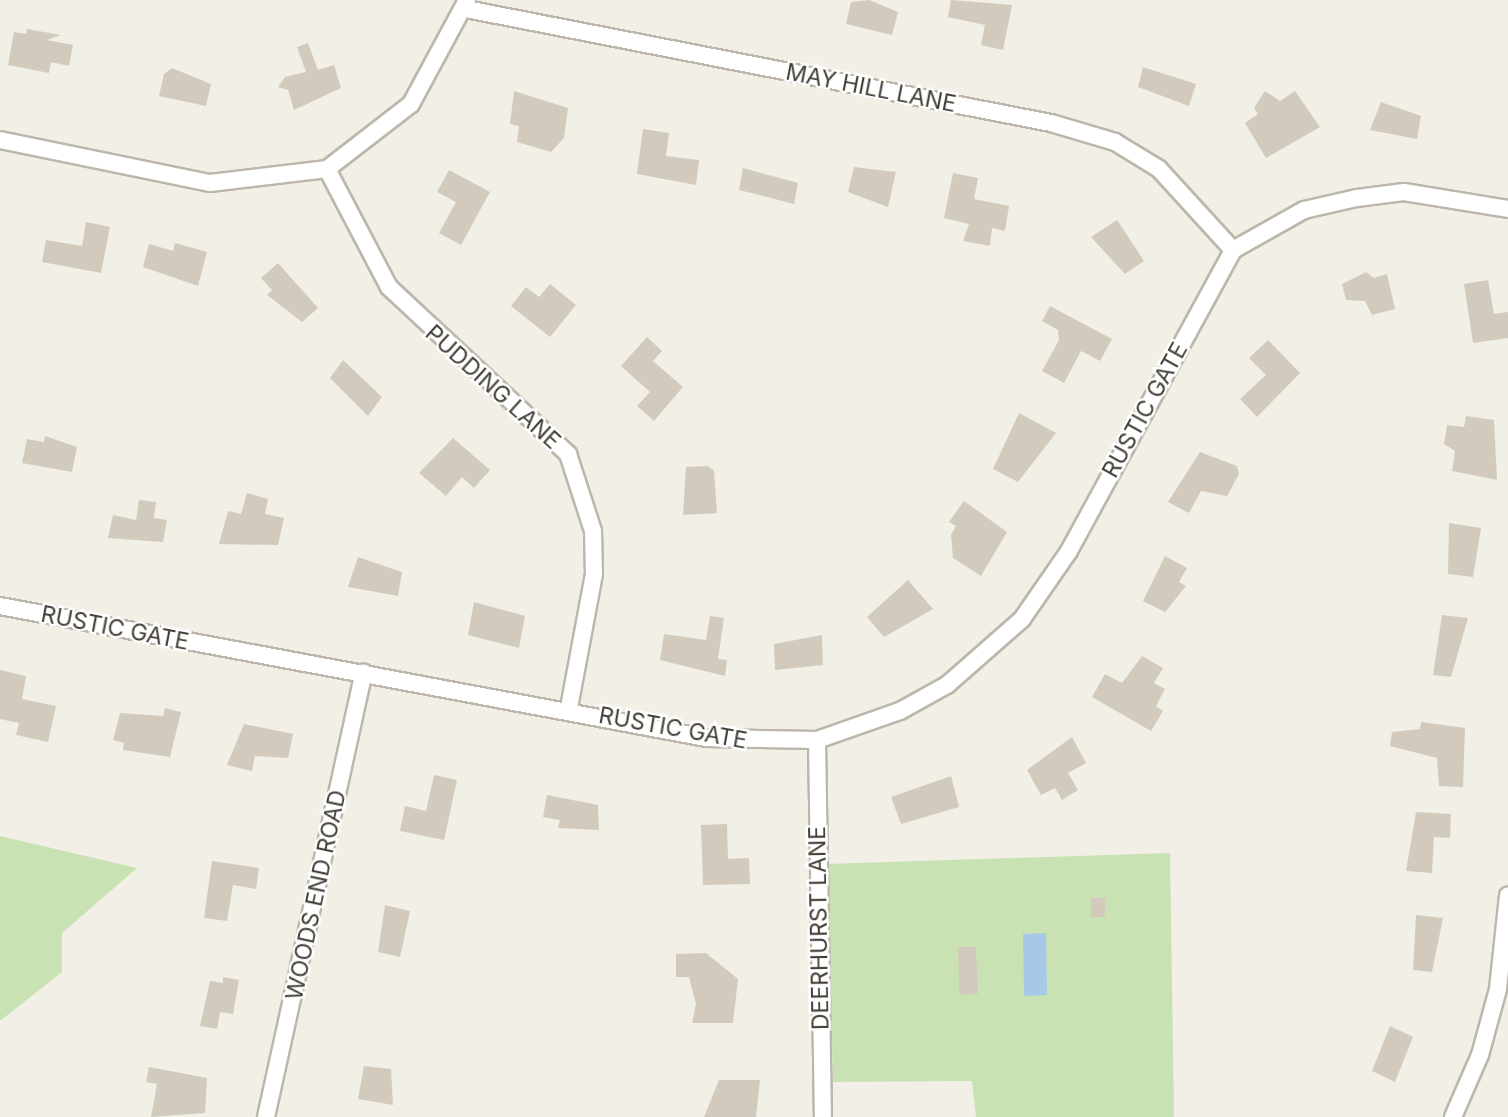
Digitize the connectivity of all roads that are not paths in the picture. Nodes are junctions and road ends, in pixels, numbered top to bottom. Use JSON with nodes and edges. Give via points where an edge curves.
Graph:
{"nodes":[{"id":1,"x":467,"y":4,"type":"edge"},
{"id":2,"x":0,"y":140,"type":"edge"},
{"id":3,"x":327,"y":169,"type":"junction"},
{"id":4,"x":1508,"y":209,"type":"edge"},
{"id":5,"x":1233,"y":250,"type":"junction"},
{"id":6,"x":0,"y":606,"type":"edge"},
{"id":7,"x":364,"y":673,"type":"junction"},
{"id":8,"x":569,"y":708,"type":"junction"},
{"id":9,"x":817,"y":740,"type":"junction"},
{"id":10,"x":1508,"y":896,"type":"edge"},
{"id":11,"x":267,"y":1117,"type":"edge"},
{"id":12,"x":823,"y":1117,"type":"edge"},
{"id":13,"x":1453,"y":1117,"type":"edge"}],
"edges":[{"from":1,"to":3,"type":"street","via":[[411,104]]},
{"from":1,"to":5,"type":"street","name":"MAY HILL LANE","via":[[1051,123],[1115,142],[1160,169]]},
{"from":2,"to":3,"type":"street","via":[[210,183]]},
{"from":3,"to":8,"type":"street","name":"PUDDING LANE","via":[[389,287],[568,454],[593,531],[594,574]]},
{"from":4,"to":5,"type":"street","via":[[1404,192],[1304,210]]},
{"from":5,"to":9,"type":"street","name":"RUSTIC GATE","via":[[1069,551],[1022,619],[947,685],[900,711]]},
{"from":6,"to":7,"type":"street","name":"RUSTIC GATE"},
{"from":7,"to":8,"type":"street","name":"RUSTIC GATE"},
{"from":7,"to":11,"type":"street","name":"WOODS END ROAD"},
{"from":8,"to":9,"type":"street","name":"RUSTIC GATE","via":[[706,738]]},
{"from":9,"to":12,"type":"street","name":"DEERHURST LANE"},
{"from":10,"to":13,"type":"street","via":[[1498,989],[1480,1055]]}]}
